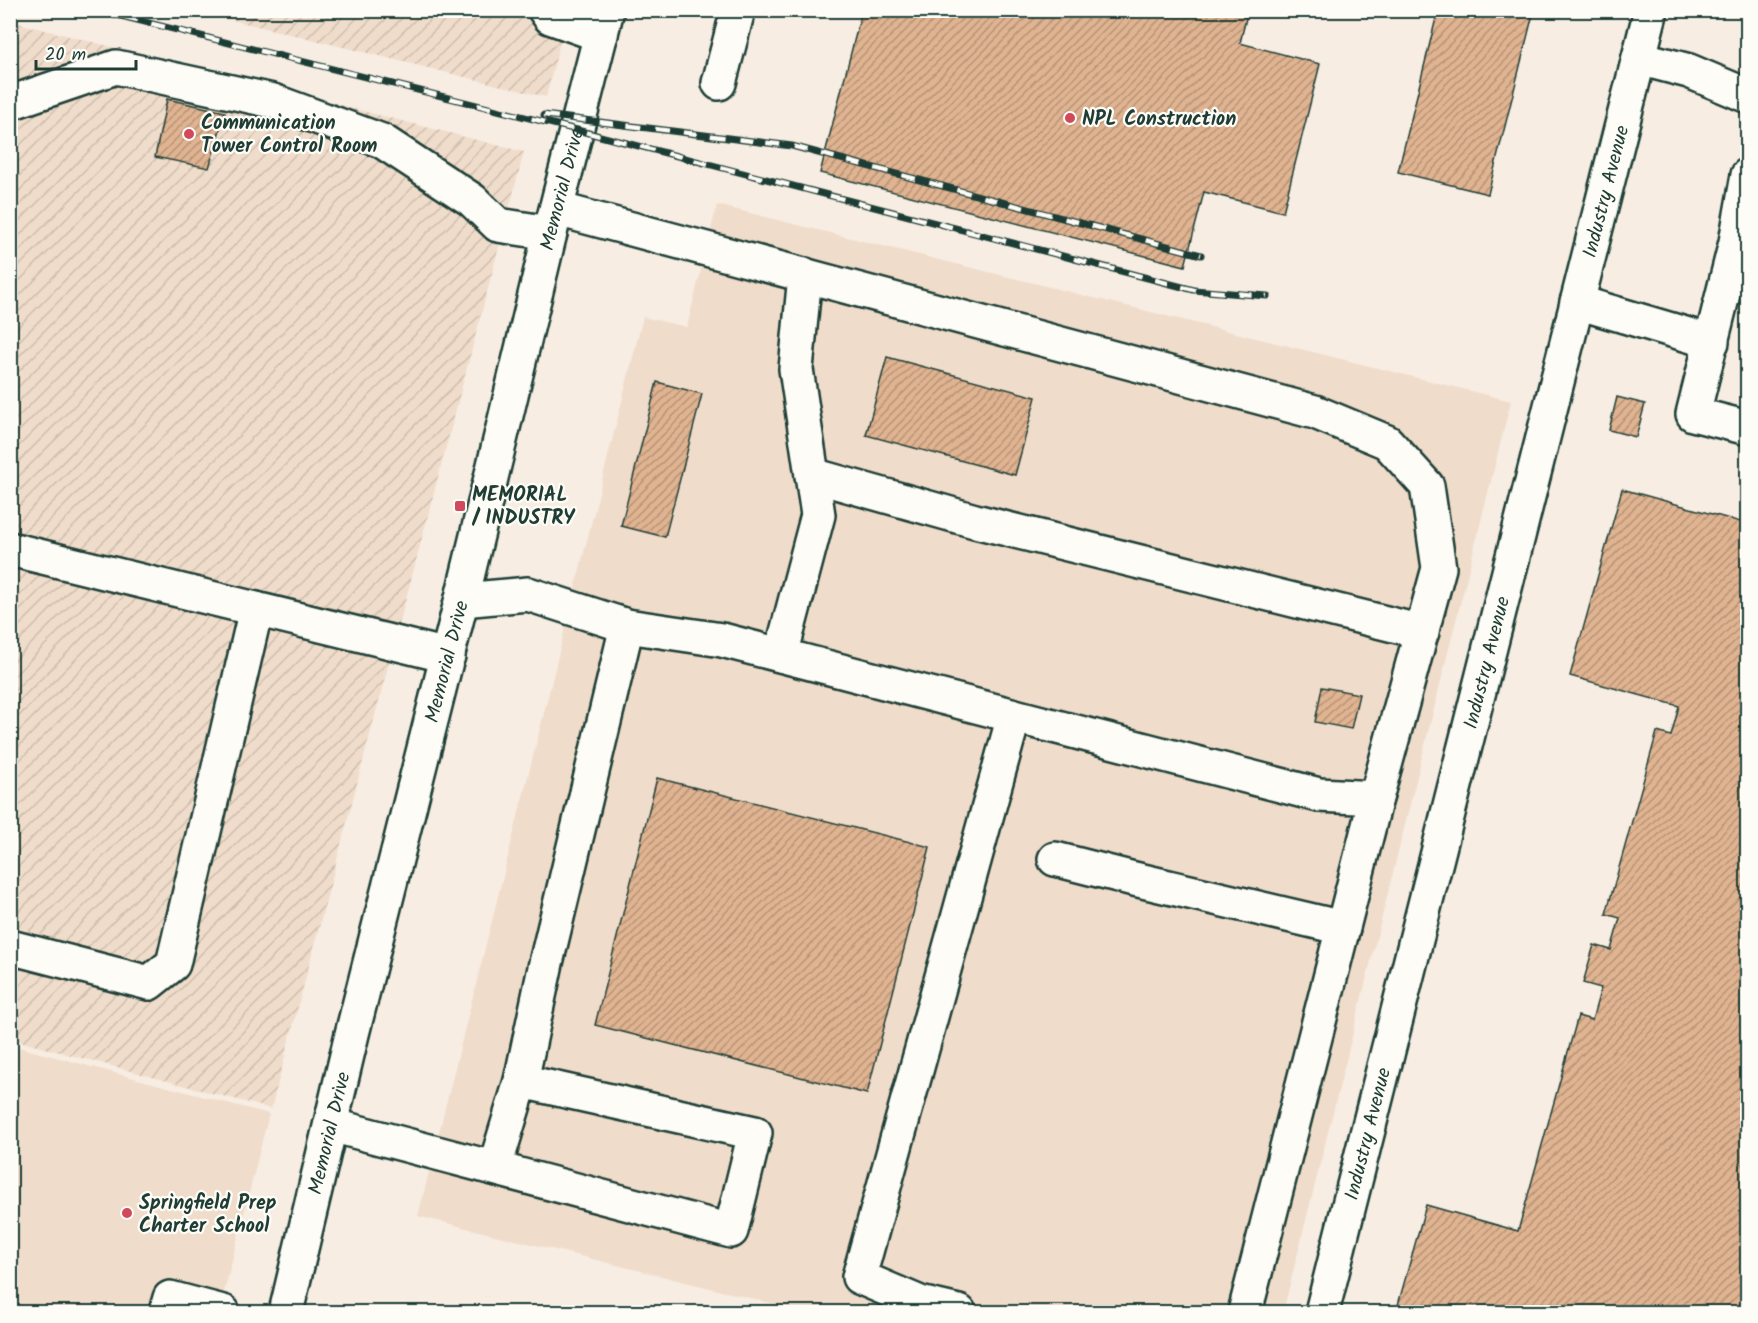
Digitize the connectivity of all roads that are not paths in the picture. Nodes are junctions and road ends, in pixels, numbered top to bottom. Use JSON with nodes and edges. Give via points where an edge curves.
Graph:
{"nodes":[{"id":1,"x":545,"y":10,"type":"edge"},
{"id":2,"x":738,"y":10,"type":"edge"},
{"id":3,"x":1651,"y":10,"type":"edge"},
{"id":4,"x":604,"y":23,"type":"edge"},
{"id":5,"x":1639,"y":58,"type":"junction"},
{"id":6,"x":719,"y":83,"type":"dead end"},
{"id":7,"x":1748,"y":96,"type":"edge"},
{"id":8,"x":10,"y":103,"type":"edge"},
{"id":9,"x":1748,"y":175,"type":"edge"},
{"id":10,"x":554,"y":221,"type":"junction"},
{"id":11,"x":1742,"y":243,"type":"edge"},
{"id":12,"x":805,"y":274,"type":"junction"},
{"id":13,"x":1577,"y":302,"type":"junction"},
{"id":14,"x":1712,"y":342,"type":"junction"},
{"id":15,"x":1748,"y":428,"type":"edge"},
{"id":16,"x":812,"y":475,"type":"junction"},
{"id":17,"x":10,"y":549,"type":"edge"},
{"id":18,"x":462,"y":600,"type":"junction"},
{"id":19,"x":256,"y":609,"type":"junction"},
{"id":20,"x":627,"y":626,"type":"junction"},
{"id":21,"x":1422,"y":632,"type":"junction"},
{"id":22,"x":781,"y":655,"type":"junction"},
{"id":23,"x":448,"y":656,"type":"junction"},
{"id":24,"x":1014,"y":716,"type":"junction"},
{"id":25,"x":1376,"y":798,"type":"junction"},
{"id":26,"x":1055,"y":859,"type":"dead end"},
{"id":27,"x":1343,"y":928,"type":"junction"},
{"id":28,"x":10,"y":947,"type":"edge"},
{"id":29,"x":521,"y":1081,"type":"junction"},
{"id":30,"x":331,"y":1125,"type":"junction"},
{"id":31,"x":495,"y":1167,"type":"junction"},
{"id":32,"x":166,"y":1312,"type":"edge"},
{"id":33,"x":223,"y":1312,"type":"edge"},
{"id":34,"x":286,"y":1312,"type":"edge"},
{"id":35,"x":959,"y":1312,"type":"edge"},
{"id":36,"x":1245,"y":1312,"type":"edge"},
{"id":37,"x":1322,"y":1312,"type":"edge"}],
"edges":[{"from":1,"to":4,"type":"street","via":[[550,17]]},
{"from":2,"to":6,"type":"street"},
{"from":3,"to":5,"type":"street","name":"Industry Avenue"},
{"from":4,"to":10,"type":"street","name":"Memorial Drive"},
{"from":5,"to":7,"type":"street","via":[[1689,72]]},
{"from":5,"to":13,"type":"street","name":"Industry Avenue"},
{"from":8,"to":10,"type":"street","via":[[116,67],[273,101],[382,141],[472,200],[498,225]]},
{"from":9,"to":11,"type":"street"},
{"from":10,"to":12,"type":"street"},
{"from":10,"to":18,"type":"street","name":"Memorial Drive"},
{"from":11,"to":14,"type":"street"},
{"from":12,"to":16,"type":"street","via":[[796,369]]},
{"from":12,"to":21,"type":"street","via":[[1314,412],[1387,442],[1427,486],[1439,568]]},
{"from":13,"to":14,"type":"street"},
{"from":13,"to":37,"type":"street","name":"Industry Avenue"},
{"from":14,"to":15,"type":"street","via":[[1693,414]]},
{"from":16,"to":21,"type":"street","via":[[975,521]]},
{"from":16,"to":22,"type":"street","via":[[819,515]]},
{"from":17,"to":19,"type":"street"},
{"from":18,"to":20,"type":"street","via":[[528,594]]},
{"from":18,"to":23,"type":"street","name":"Memorial Drive"},
{"from":19,"to":23,"type":"street"},
{"from":19,"to":28,"type":"street","via":[[173,964],[149,983]]},
{"from":20,"to":22,"type":"street","via":[[722,640]]},
{"from":20,"to":29,"type":"street"},
{"from":21,"to":25,"type":"street"},
{"from":22,"to":24,"type":"street"},
{"from":23,"to":30,"type":"street","name":"Memorial Drive"},
{"from":24,"to":25,"type":"street","via":[[1318,795]]},
{"from":24,"to":35,"type":"street","via":[[859,1277],[920,1303]]},
{"from":25,"to":27,"type":"street"},
{"from":26,"to":27,"type":"street"},
{"from":27,"to":36,"type":"street"},
{"from":29,"to":31,"type":"street"},
{"from":29,"to":31,"type":"street","via":[[754,1132],[731,1231]]},
{"from":30,"to":31,"type":"street"},
{"from":30,"to":34,"type":"street","name":"Memorial Drive"},
{"from":32,"to":33,"type":"street","via":[[170,1298]]}]}
